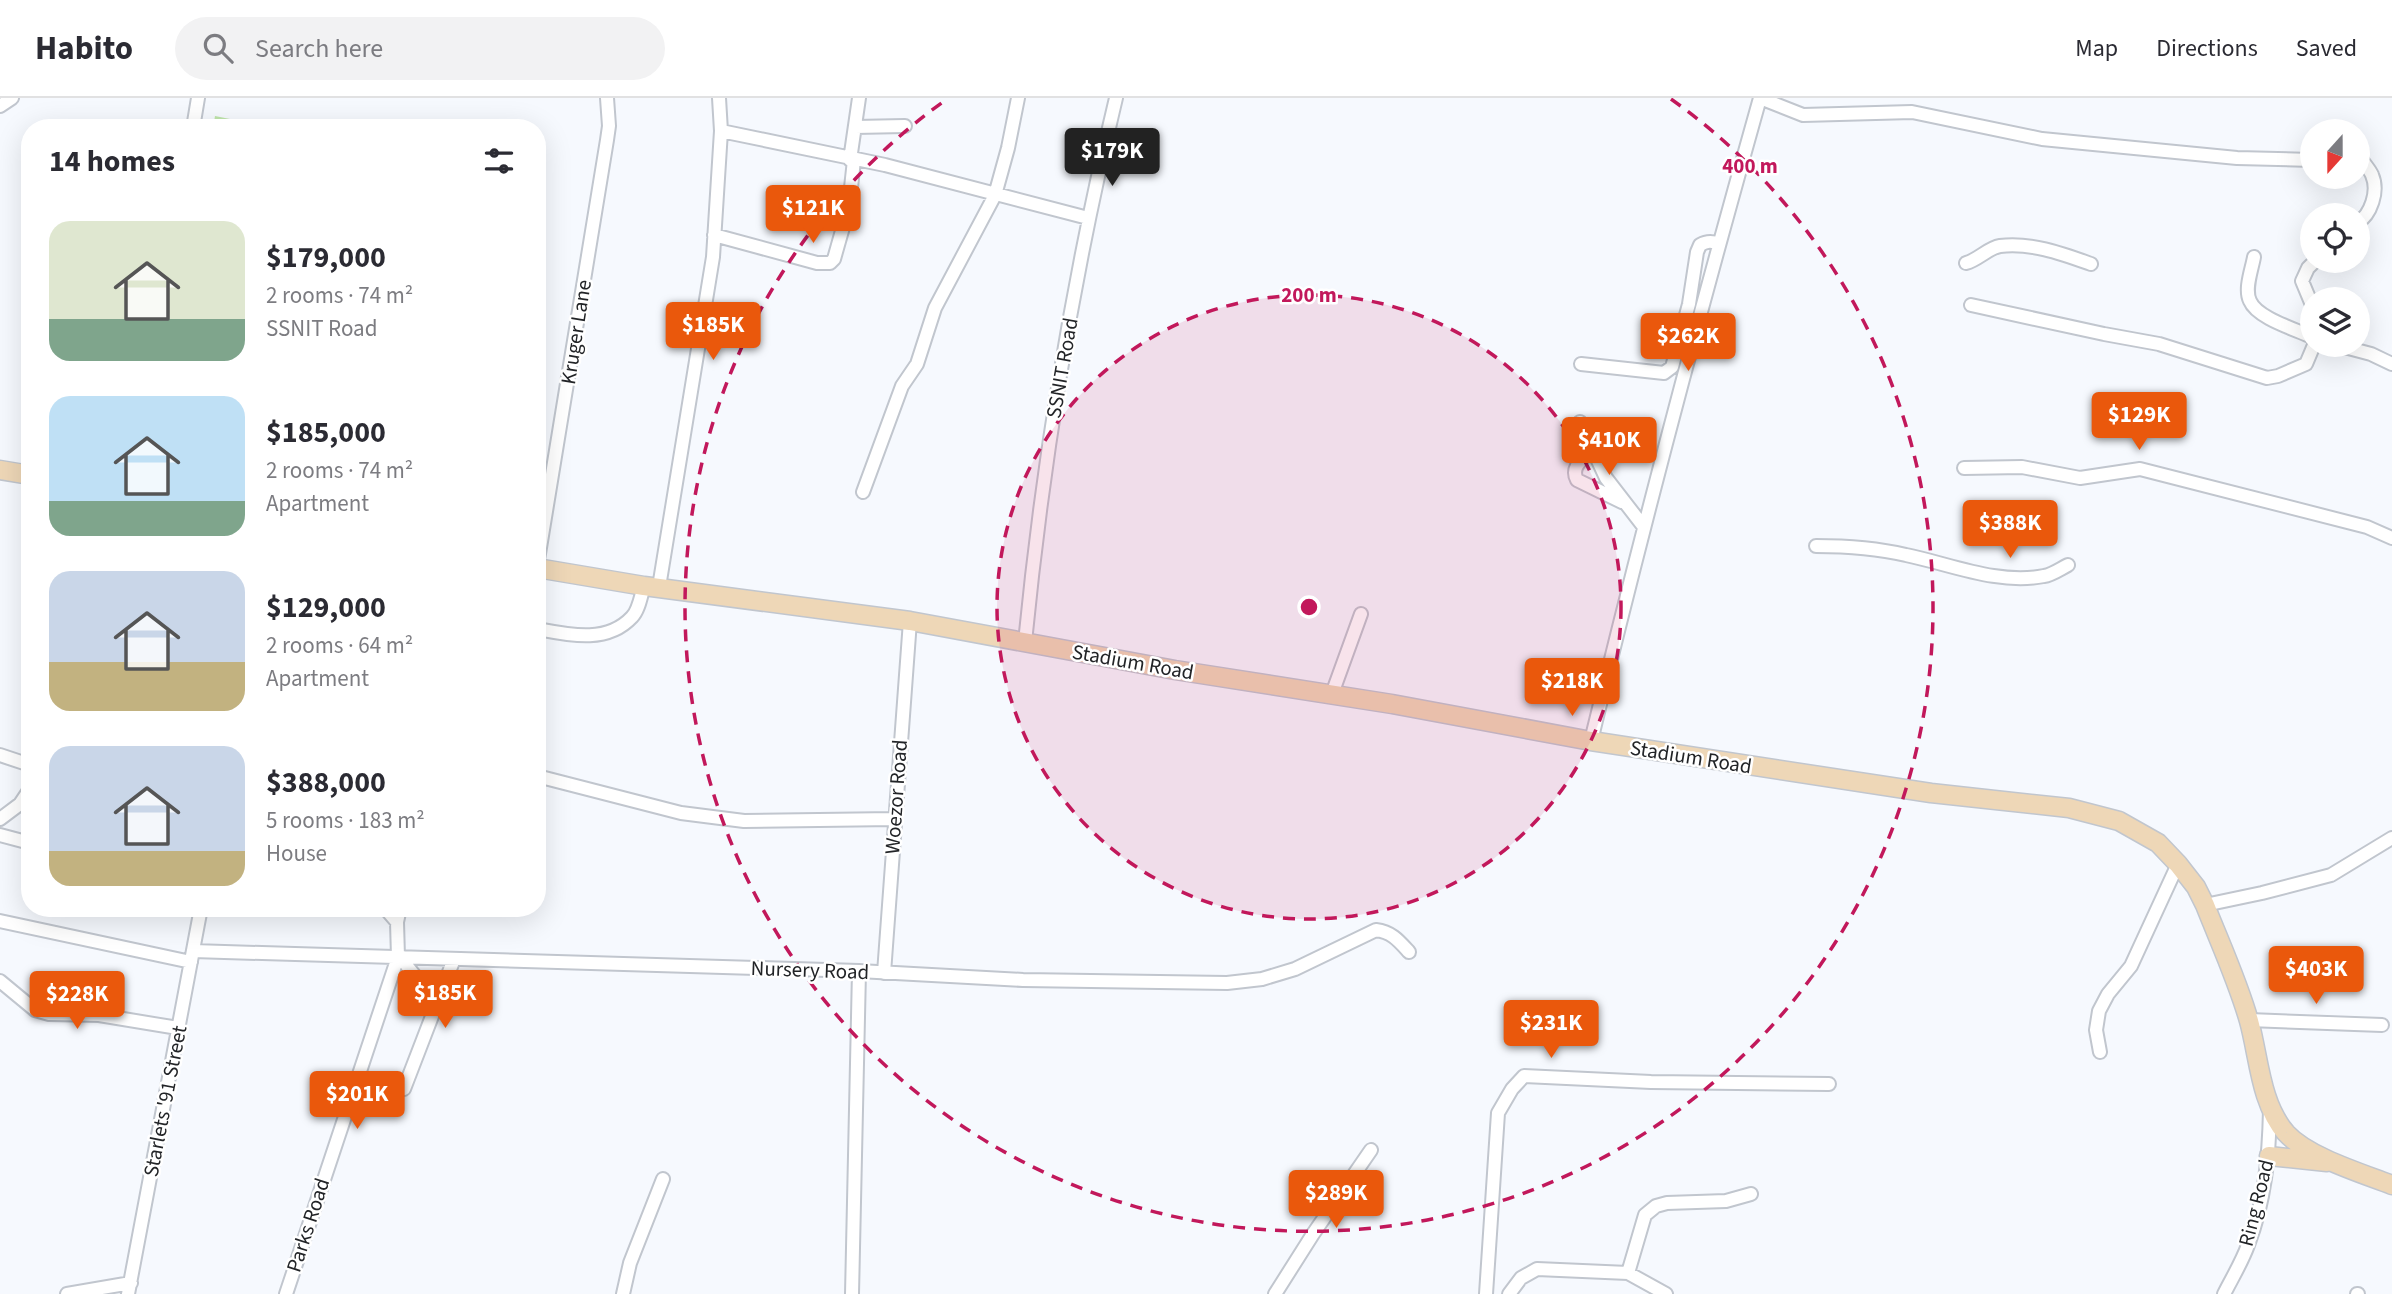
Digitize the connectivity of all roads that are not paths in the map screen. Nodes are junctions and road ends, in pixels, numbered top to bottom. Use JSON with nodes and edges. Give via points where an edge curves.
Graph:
{"nodes":[{"id":1,"x":12,"y":98,"type":"edge"},
{"id":2,"x":198,"y":98,"type":"edge"},
{"id":3,"x":607,"y":98,"type":"edge"},
{"id":4,"x":719,"y":98,"type":"edge"},
{"id":5,"x":859,"y":98,"type":"edge"},
{"id":6,"x":1018,"y":98,"type":"edge"},
{"id":7,"x":1116,"y":98,"type":"edge"},
{"id":8,"x":1760,"y":98,"type":"edge"},
{"id":9,"x":0,"y":106,"type":"edge"},
{"id":10,"x":194,"y":119,"type":"edge"},
{"id":11,"x":905,"y":126,"type":"dead end"},
{"id":12,"x":855,"y":127,"type":"junction"},
{"id":13,"x":720,"y":131,"type":"junction"},
{"id":14,"x":852,"y":160,"type":"junction"},
{"id":15,"x":2300,"y":160,"type":"edge"},
{"id":16,"x":2370,"y":172,"type":"edge"},
{"id":17,"x":995,"y":195,"type":"junction"},
{"id":18,"x":2370,"y":206,"type":"edge"},
{"id":19,"x":1088,"y":218,"type":"junction"},
{"id":20,"x":715,"y":235,"type":"junction"},
{"id":21,"x":1719,"y":244,"type":"junction"},
{"id":22,"x":2254,"y":257,"type":"dead end"},
{"id":23,"x":1966,"y":263,"type":"dead end"},
{"id":24,"x":2091,"y":264,"type":"dead end"},
{"id":25,"x":1971,"y":304,"type":"dead end"},
{"id":26,"x":2300,"y":332,"type":"edge"},
{"id":27,"x":2370,"y":354,"type":"edge"},
{"id":28,"x":2309,"y":357,"type":"edge"},
{"id":29,"x":1581,"y":364,"type":"dead end"},
{"id":30,"x":2392,"y":364,"type":"edge"},
{"id":31,"x":1580,"y":422,"type":"dead end"},
{"id":32,"x":1591,"y":450,"type":"junction"},
{"id":33,"x":1964,"y":468,"type":"dead end"},
{"id":34,"x":0,"y":470,"type":"edge"},
{"id":35,"x":21,"y":474,"type":"edge"},
{"id":36,"x":863,"y":492,"type":"dead end"},
{"id":37,"x":1626,"y":503,"type":"junction"},
{"id":38,"x":546,"y":512,"type":"edge"},
{"id":39,"x":1644,"y":527,"type":"junction"},
{"id":40,"x":2392,"y":538,"type":"edge"},
{"id":41,"x":1816,"y":546,"type":"dead end"},
{"id":42,"x":2068,"y":565,"type":"dead end"},
{"id":43,"x":546,"y":569,"type":"edge"},
{"id":44,"x":651,"y":587,"type":"junction"},
{"id":45,"x":1361,"y":614,"type":"dead end"},
{"id":46,"x":910,"y":621,"type":"junction"},
{"id":47,"x":546,"y":630,"type":"edge"},
{"id":48,"x":1025,"y":642,"type":"junction"},
{"id":49,"x":1332,"y":694,"type":"junction"},
{"id":50,"x":1591,"y":741,"type":"junction"},
{"id":51,"x":0,"y":755,"type":"edge"},
{"id":52,"x":21,"y":762,"type":"edge"},
{"id":53,"x":546,"y":778,"type":"edge"},
{"id":54,"x":21,"y":802,"type":"edge"},
{"id":55,"x":0,"y":819,"type":"edge"},
{"id":56,"x":894,"y":820,"type":"junction"},
{"id":57,"x":0,"y":835,"type":"edge"},
{"id":58,"x":2392,"y":838,"type":"edge"},
{"id":59,"x":21,"y":841,"type":"edge"},
{"id":60,"x":2178,"y":864,"type":"junction"},
{"id":61,"x":2205,"y":905,"type":"junction"},
{"id":62,"x":199,"y":917,"type":"edge"},
{"id":63,"x":393,"y":917,"type":"edge"},
{"id":64,"x":398,"y":917,"type":"edge"},
{"id":65,"x":0,"y":921,"type":"edge"},
{"id":66,"x":397,"y":922,"type":"junction"},
{"id":67,"x":1409,"y":952,"type":"dead end"},
{"id":68,"x":192,"y":956,"type":"junction"},
{"id":69,"x":400,"y":957,"type":"junction"},
{"id":70,"x":454,"y":959,"type":"junction"},
{"id":71,"x":859,"y":971,"type":"junction"},
{"id":72,"x":884,"y":973,"type":"junction"},
{"id":73,"x":0,"y":981,"type":"edge"},
{"id":74,"x":437,"y":1003,"type":"junction"},
{"id":75,"x":2249,"y":1020,"type":"junction"},
{"id":76,"x":2382,"y":1025,"type":"dead end"},
{"id":77,"x":178,"y":1028,"type":"junction"},
{"id":78,"x":2100,"y":1052,"type":"dead end"},
{"id":79,"x":1829,"y":1084,"type":"dead end"},
{"id":80,"x":404,"y":1089,"type":"dead end"},
{"id":81,"x":2270,"y":1108,"type":"junction"},
{"id":82,"x":1371,"y":1150,"type":"dead end"},
{"id":83,"x":2269,"y":1156,"type":"junction"},
{"id":84,"x":2334,"y":1163,"type":"junction"},
{"id":85,"x":663,"y":1179,"type":"dead end"},
{"id":86,"x":2392,"y":1185,"type":"edge"},
{"id":87,"x":1751,"y":1194,"type":"dead end"},
{"id":88,"x":1628,"y":1273,"type":"junction"},
{"id":89,"x":130,"y":1288,"type":"edge"},
{"id":90,"x":67,"y":1294,"type":"edge"},
{"id":91,"x":286,"y":1294,"type":"edge"},
{"id":92,"x":623,"y":1294,"type":"edge"},
{"id":93,"x":852,"y":1294,"type":"edge"},
{"id":94,"x":1275,"y":1294,"type":"edge"},
{"id":95,"x":1486,"y":1294,"type":"edge"},
{"id":96,"x":1510,"y":1294,"type":"edge"},
{"id":97,"x":1666,"y":1294,"type":"edge"},
{"id":98,"x":2224,"y":1294,"type":"edge"}],
"edges":[{"from":1,"to":9,"type":"street"},
{"from":2,"to":10,"type":"street"},
{"from":3,"to":38,"type":"street","name":"Kruger Lane","via":[[607,140]]},
{"from":4,"to":13,"type":"street"},
{"from":5,"to":12,"type":"street"},
{"from":6,"to":17,"type":"street"},
{"from":7,"to":19,"type":"street","name":"SSNIT Road"},
{"from":8,"to":15,"type":"street","via":[[1802,115],[1912,112],[2042,139]]},
{"from":8,"to":21,"type":"street"},
{"from":11,"to":12,"type":"street"},
{"from":12,"to":14,"type":"street"},
{"from":13,"to":14,"type":"street"},
{"from":13,"to":20,"type":"street"},
{"from":14,"to":17,"type":"street"},
{"from":14,"to":20,"type":"street","via":[[846,221],[830,263]]},
{"from":16,"to":18,"type":"street","via":[[2374,197]]},
{"from":17,"to":19,"type":"street"},
{"from":17,"to":36,"type":"street","via":[[935,308],[917,364],[902,386]]},
{"from":19,"to":48,"type":"street","name":"SSNIT Road","via":[[1036,530]]},
{"from":20,"to":44,"type":"street"},
{"from":21,"to":29,"type":"street","via":[[1706,242],[1697,252],[1672,367],[1664,373]]},
{"from":21,"to":39,"type":"street"},
{"from":22,"to":26,"type":"street","via":[[2249,300],[2257,310]]},
{"from":23,"to":24,"type":"street","via":[[1998,246],[2023,246]]},
{"from":25,"to":28,"type":"street","via":[[2159,344],[2267,379],[2306,364]]},
{"from":27,"to":30,"type":"street"},
{"from":31,"to":32,"type":"street"},
{"from":32,"to":37,"type":"street"},
{"from":32,"to":37,"type":"street","via":[[1575,467],[1577,480]]},
{"from":33,"to":40,"type":"street","via":[[2022,467],[2080,478],[2140,469],[2367,527]]},
{"from":34,"to":35,"type":"main road"},
{"from":37,"to":39,"type":"street"},
{"from":39,"to":50,"type":"street"},
{"from":41,"to":42,"type":"street","via":[[1856,546],[2015,578],[2046,576]]},
{"from":43,"to":44,"type":"main road","name":"Stadium Road"},
{"from":44,"to":46,"type":"main road","name":"Stadium Road"},
{"from":44,"to":47,"type":"street","via":[[634,616],[610,633],[579,636]]},
{"from":45,"to":49,"type":"street"},
{"from":46,"to":48,"type":"main road","name":"Stadium Road"},
{"from":46,"to":56,"type":"street","name":"Woezor Road"},
{"from":48,"to":49,"type":"main road","name":"Stadium Road"},
{"from":49,"to":50,"type":"main road","name":"Stadium Road"},
{"from":50,"to":60,"type":"main road","name":"Stadium Road","via":[[1931,793],[2069,808],[2119,821],[2158,843]]},
{"from":51,"to":52,"type":"street"},
{"from":53,"to":56,"type":"street","via":[[681,813],[744,821]]},
{"from":54,"to":55,"type":"street"},
{"from":56,"to":72,"type":"street","name":"Woezor Road"},
{"from":57,"to":59,"type":"street"},
{"from":58,"to":61,"type":"street","via":[[2331,875]]},
{"from":60,"to":61,"type":"main road","name":"Stadium Road"},
{"from":60,"to":78,"type":"street","via":[[2131,966],[2099,1011]]},
{"from":61,"to":75,"type":"main road","name":"Stadium Road"},
{"from":62,"to":68,"type":"street","name":"Starlets '91 Street"},
{"from":63,"to":66,"type":"street"},
{"from":64,"to":66,"type":"street"},
{"from":65,"to":68,"type":"street","name":"Nursery Road"},
{"from":66,"to":69,"type":"street"},
{"from":67,"to":72,"type":"street","name":"Nursery Road","via":[[1394,936],[1376,930],[1295,969],[1227,984]]},
{"from":68,"to":69,"type":"street","name":"Nursery Road"},
{"from":68,"to":77,"type":"street","name":"Starlets '91 Street"},
{"from":69,"to":70,"type":"street","name":"Nursery Road"},
{"from":69,"to":74,"type":"street"},
{"from":69,"to":91,"type":"street","name":"Parks Road"},
{"from":70,"to":71,"type":"street","name":"Nursery Road"},
{"from":70,"to":74,"type":"street"},
{"from":71,"to":72,"type":"street","name":"Nursery Road"},
{"from":71,"to":93,"type":"street"},
{"from":73,"to":77,"type":"street","via":[[35,1010]]},
{"from":74,"to":80,"type":"street"},
{"from":75,"to":76,"type":"street"},
{"from":75,"to":81,"type":"main road","name":"Stadium Road"},
{"from":77,"to":89,"type":"street","name":"Starlets '91 Street"},
{"from":79,"to":95,"type":"street","via":[[1524,1076],[1498,1113]]},
{"from":81,"to":83,"type":"street","name":"Ring Road"},
{"from":81,"to":84,"type":"main road","name":"Stadium Road","via":[[2285,1132]]},
{"from":82,"to":94,"type":"street"},
{"from":83,"to":84,"type":"main road"},
{"from":83,"to":98,"type":"street","name":"Ring Road","via":[[2248,1246]]},
{"from":84,"to":86,"type":"main road","name":"Stadium Road"},
{"from":85,"to":92,"type":"street","via":[[630,1263]]},
{"from":87,"to":88,"type":"street","via":[[1726,1201],[1656,1206],[1645,1215]]},
{"from":88,"to":96,"type":"street","via":[[1538,1269],[1521,1278]]},
{"from":88,"to":97,"type":"street"},
{"from":89,"to":90,"type":"street"}]}
